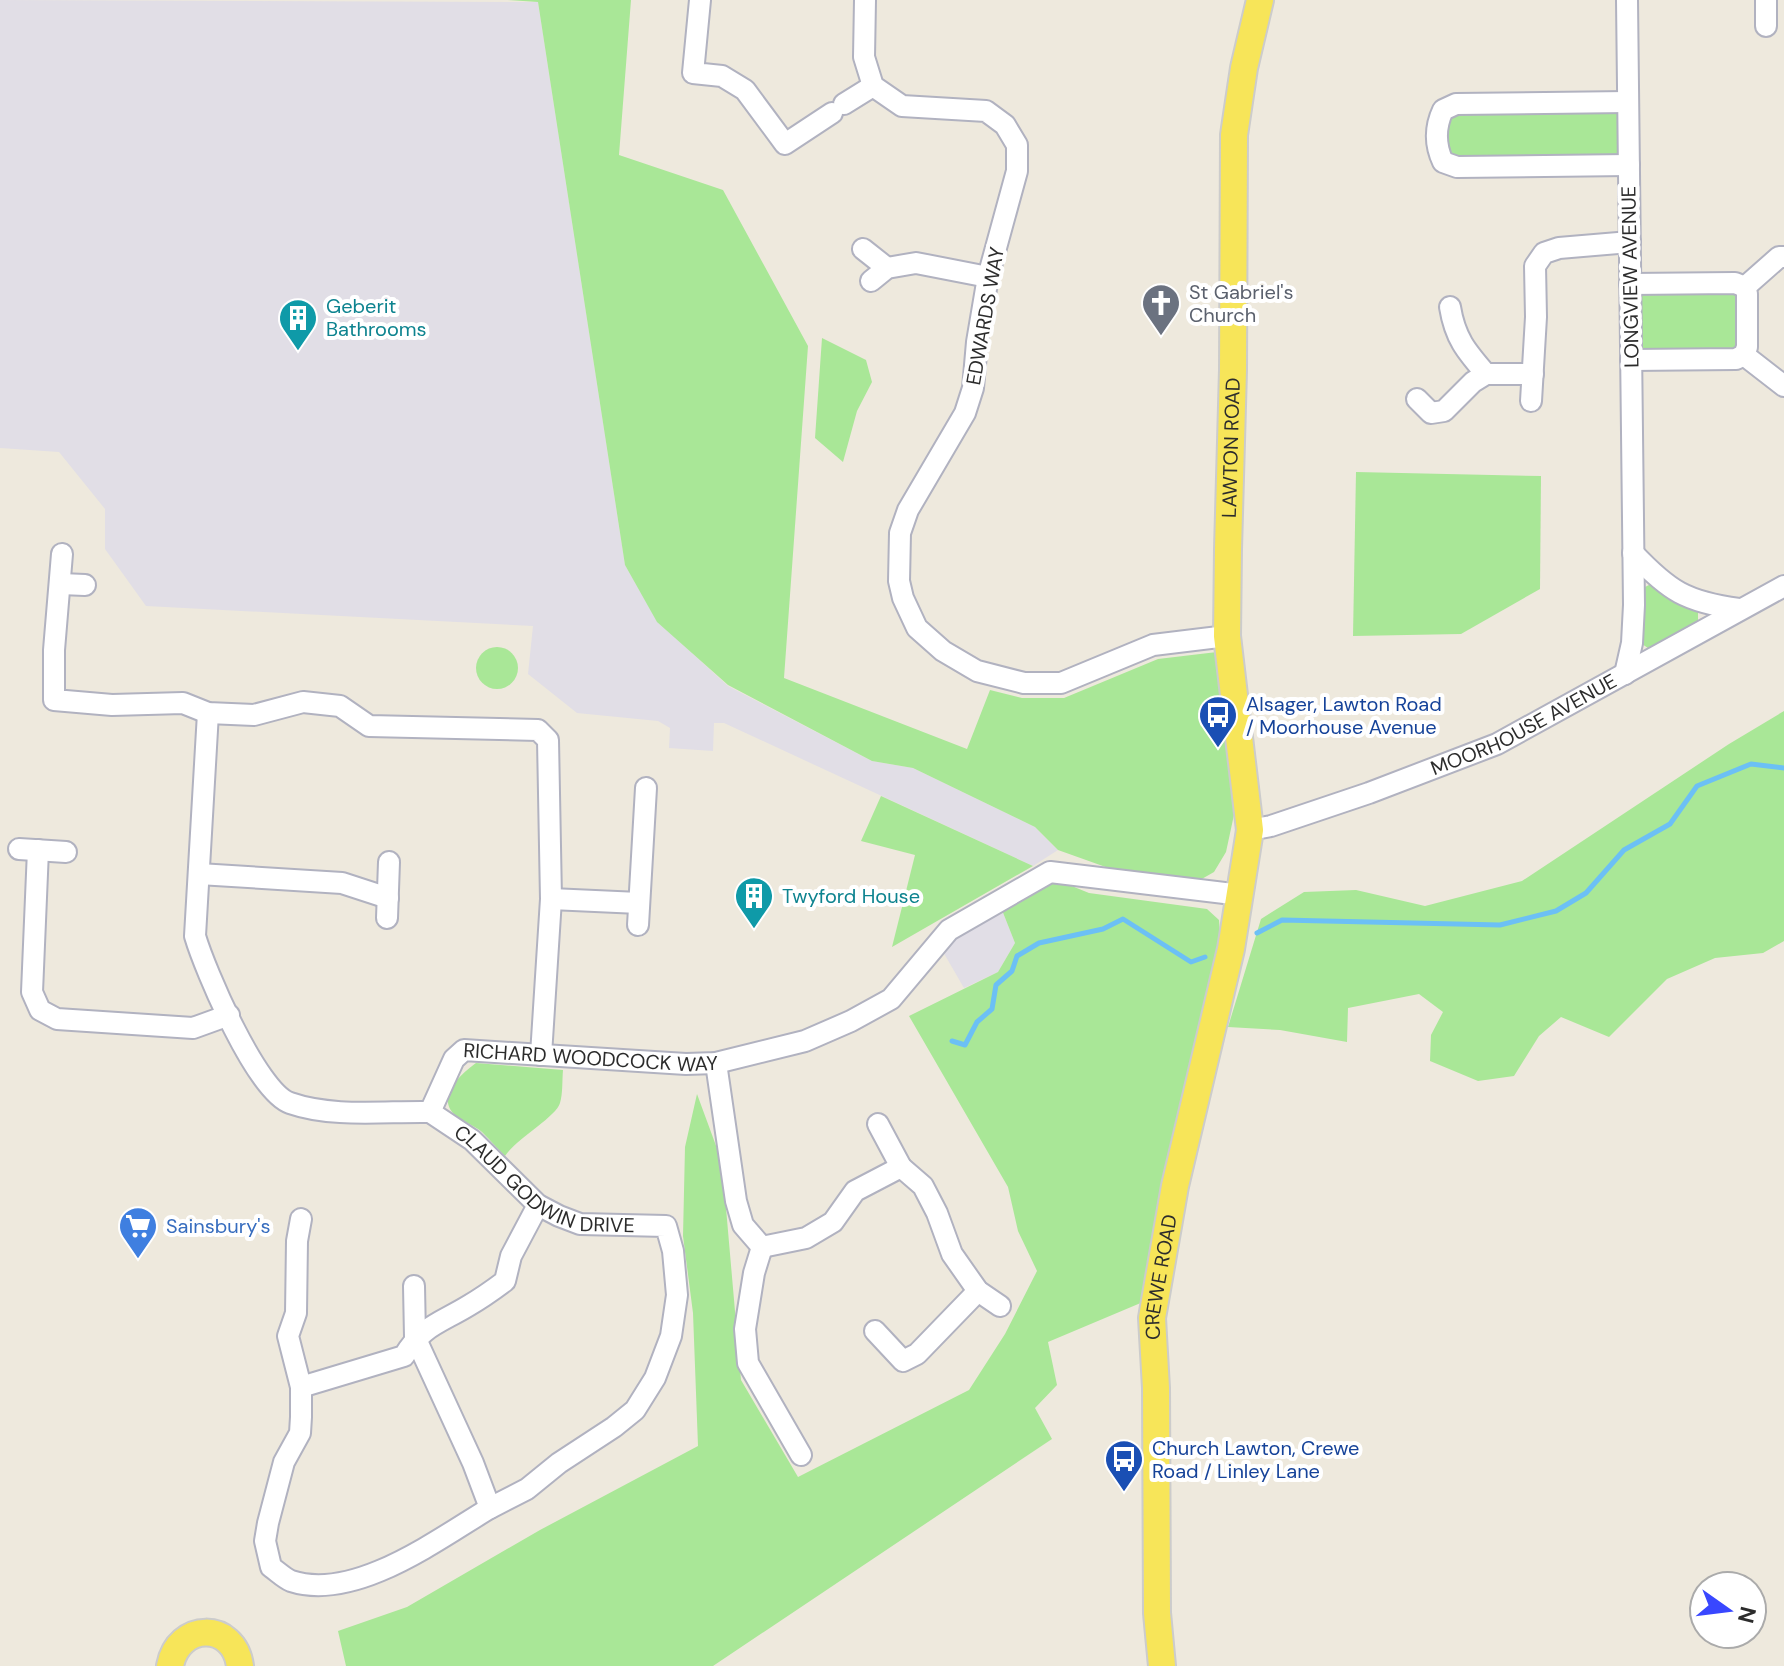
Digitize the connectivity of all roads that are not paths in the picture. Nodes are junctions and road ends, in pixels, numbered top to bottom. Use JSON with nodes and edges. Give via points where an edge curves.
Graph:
{"nodes":[{"id":1,"x":700,"y":0,"type":"edge"},
{"id":2,"x":865,"y":0,"type":"edge"},
{"id":3,"x":1260,"y":0,"type":"edge"},
{"id":4,"x":1627,"y":0,"type":"edge"},
{"id":5,"x":1766,"y":0,"type":"edge"},
{"id":6,"x":1766,"y":26,"type":"dead end"},
{"id":7,"x":873,"y":86,"type":"junction"},
{"id":8,"x":1628,"y":102,"type":"junction"},
{"id":9,"x":1629,"y":165,"type":"junction"},
{"id":10,"x":1630,"y":242,"type":"junction"},
{"id":11,"x":863,"y":249,"type":"dead end"},
{"id":12,"x":1784,"y":257,"type":"edge"},
{"id":13,"x":988,"y":277,"type":"junction"},
{"id":14,"x":1630,"y":284,"type":"junction"},
{"id":15,"x":1745,"y":287,"type":"junction"},
{"id":16,"x":1450,"y":307,"type":"dead end"},
{"id":17,"x":1744,"y":355,"type":"junction"},
{"id":18,"x":1631,"y":360,"type":"junction"},
{"id":19,"x":1486,"y":374,"type":"junction"},
{"id":20,"x":1533,"y":374,"type":"junction"},
{"id":21,"x":1784,"y":386,"type":"edge"},
{"id":22,"x":1417,"y":399,"type":"dead end"},
{"id":23,"x":1531,"y":401,"type":"dead end"},
{"id":24,"x":1633,"y":553,"type":"junction"},
{"id":25,"x":62,"y":554,"type":"dead end"},
{"id":26,"x":61,"y":584,"type":"junction"},
{"id":27,"x":85,"y":585,"type":"dead end"},
{"id":28,"x":1784,"y":586,"type":"edge"},
{"id":29,"x":1739,"y":609,"type":"junction"},
{"id":30,"x":1227,"y":636,"type":"junction"},
{"id":31,"x":1625,"y":674,"type":"junction"},
{"id":32,"x":208,"y":713,"type":"junction"},
{"id":33,"x":646,"y":788,"type":"dead end"},
{"id":34,"x":1250,"y":830,"type":"junction"},
{"id":35,"x":66,"y":852,"type":"dead end"},
{"id":36,"x":389,"y":862,"type":"dead end"},
{"id":37,"x":199,"y":874,"type":"junction"},
{"id":38,"x":1241,"y":895,"type":"junction"},
{"id":39,"x":551,"y":899,"type":"junction"},
{"id":40,"x":639,"y":903,"type":"junction"},
{"id":41,"x":638,"y":925,"type":"dead end"},
{"id":42,"x":229,"y":1015,"type":"junction"},
{"id":43,"x":541,"y":1055,"type":"junction"},
{"id":44,"x":716,"y":1063,"type":"junction"},
{"id":45,"x":430,"y":1112,"type":"junction"},
{"id":46,"x":878,"y":1124,"type":"dead end"},
{"id":47,"x":901,"y":1167,"type":"junction"},
{"id":48,"x":538,"y":1205,"type":"junction"},
{"id":49,"x":301,"y":1219,"type":"dead end"},
{"id":50,"x":762,"y":1247,"type":"junction"},
{"id":51,"x":414,"y":1286,"type":"dead end"},
{"id":52,"x":978,"y":1291,"type":"junction"},
{"id":53,"x":1000,"y":1306,"type":"dead end"},
{"id":54,"x":875,"y":1331,"type":"dead end"},
{"id":55,"x":415,"y":1337,"type":"junction"},
{"id":56,"x":301,"y":1387,"type":"junction"},
{"id":57,"x":801,"y":1455,"type":"dead end"},
{"id":58,"x":490,"y":1508,"type":"junction"},
{"id":59,"x":170,"y":1666,"type":"edge"},
{"id":60,"x":240,"y":1666,"type":"edge"},
{"id":61,"x":1162,"y":1666,"type":"edge"}],
"edges":[{"from":1,"to":7,"type":"street","via":[[693,73],[722,76],[745,90],[785,144]]},
{"from":2,"to":7,"type":"street","via":[[864,57]]},
{"from":3,"to":30,"type":"main road","name":"LAWTON ROAD","via":[[1234,135]]},
{"from":4,"to":8,"type":"street","name":"LONGVIEW AVENUE"},
{"from":5,"to":6,"type":"street"},
{"from":7,"to":13,"type":"street","name":"EDWARDS WAY","via":[[902,106],[986,111],[1005,125],[1017,145],[1017,171]]},
{"from":8,"to":9,"type":"street","name":"LONGVIEW AVENUE"},
{"from":8,"to":9,"type":"street","via":[[1456,104],[1443,110],[1437,122],[1437,150],[1443,162],[1457,167]]},
{"from":9,"to":10,"type":"street","name":"LONGVIEW AVENUE"},
{"from":10,"to":14,"type":"street","name":"LONGVIEW AVENUE"},
{"from":10,"to":20,"type":"street","via":[[1544,253],[1535,266]]},
{"from":11,"to":13,"type":"street","via":[[879,274],[916,263]]},
{"from":12,"to":15,"type":"street"},
{"from":13,"to":30,"type":"street","name":"EDWARDS WAY","via":[[965,413],[900,533],[899,581],[917,628],[977,671],[1024,683],[1061,683],[1153,645]]},
{"from":14,"to":15,"type":"street"},
{"from":14,"to":18,"type":"street","name":"LONGVIEW AVENUE"},
{"from":15,"to":17,"type":"street"},
{"from":16,"to":19,"type":"street","via":[[1454,330]]},
{"from":17,"to":18,"type":"street"},
{"from":17,"to":21,"type":"street"},
{"from":18,"to":24,"type":"street","name":"LONGVIEW AVENUE"},
{"from":19,"to":20,"type":"street"},
{"from":19,"to":22,"type":"street","via":[[1444,411],[1431,413]]},
{"from":20,"to":23,"type":"street"},
{"from":24,"to":29,"type":"street","via":[[1679,594],[1705,605]]},
{"from":24,"to":31,"type":"street","name":"LONGVIEW AVENUE","via":[[1632,643]]},
{"from":25,"to":26,"type":"street"},
{"from":26,"to":27,"type":"street"},
{"from":26,"to":32,"type":"street","via":[[54,700],[183,703]]},
{"from":28,"to":29,"type":"street","name":"MOORHOUSE AVENUE"},
{"from":29,"to":31,"type":"street","name":"MOORHOUSE AVENUE"},
{"from":30,"to":34,"type":"main road","name":"LAWTON ROAD"},
{"from":31,"to":34,"type":"street","name":"MOORHOUSE AVENUE","via":[[1497,744],[1369,793]]},
{"from":32,"to":37,"type":"street"},
{"from":32,"to":39,"type":"street","via":[[254,715],[303,702],[340,706],[369,726],[551,726]]},
{"from":33,"to":40,"type":"street"},
{"from":34,"to":38,"type":"main road","name":"LAWTON ROAD"},
{"from":35,"to":42,"type":"street","via":[[29,850],[32,992],[40,1010],[57,1019],[193,1028]]},
{"from":36,"to":37,"type":"street","via":[[387,908],[342,883]]},
{"from":37,"to":42,"type":"street","via":[[195,936]]},
{"from":38,"to":44,"type":"street","name":"RICHARD WOODCOCK WAY","via":[[1050,872],[949,930],[891,999],[805,1041]]},
{"from":38,"to":61,"type":"main road","name":"CREWE ROAD","via":[[1175,1186],[1152,1318]]},
{"from":39,"to":40,"type":"street"},
{"from":39,"to":43,"type":"street"},
{"from":40,"to":41,"type":"street"},
{"from":42,"to":45,"type":"street","via":[[265,1082],[287,1102],[325,1110]]},
{"from":43,"to":44,"type":"street","name":"RICHARD WOODCOCK WAY"},
{"from":43,"to":45,"type":"street","name":"RICHARD WOODCOCK WAY","via":[[464,1050],[454,1059]]},
{"from":44,"to":50,"type":"street","via":[[736,1201],[743,1225]]},
{"from":45,"to":48,"type":"street","name":"CLAUD GODWIN DRIVE","via":[[472,1140]]},
{"from":46,"to":47,"type":"street"},
{"from":47,"to":50,"type":"street","via":[[855,1191],[833,1222],[806,1238]]},
{"from":47,"to":52,"type":"street","via":[[923,1186],[952,1254]]},
{"from":48,"to":55,"type":"street","via":[[511,1256],[505,1281]]},
{"from":48,"to":58,"type":"street","name":"CLAUD GODWIN DRIVE","via":[[580,1224],[666,1216],[677,1295],[671,1336],[635,1410],[527,1489]]},
{"from":49,"to":56,"type":"street","via":[[296,1313],[288,1336]]},
{"from":50,"to":57,"type":"street","via":[[745,1329],[748,1363]]},
{"from":51,"to":55,"type":"street"},
{"from":52,"to":53,"type":"street"},
{"from":52,"to":54,"type":"street","via":[[917,1354],[903,1361]]},
{"from":55,"to":56,"type":"street","via":[[404,1356]]},
{"from":55,"to":58,"type":"street"},
{"from":56,"to":58,"type":"street","name":"CLAUD GODWIN DRIVE","via":[[300,1433],[284,1462],[265,1541],[271,1567],[290,1580],[332,1584],[385,1571]]},
{"from":59,"to":60,"type":"main road","via":[[179,1644],[209,1632],[229,1641]]}]}
